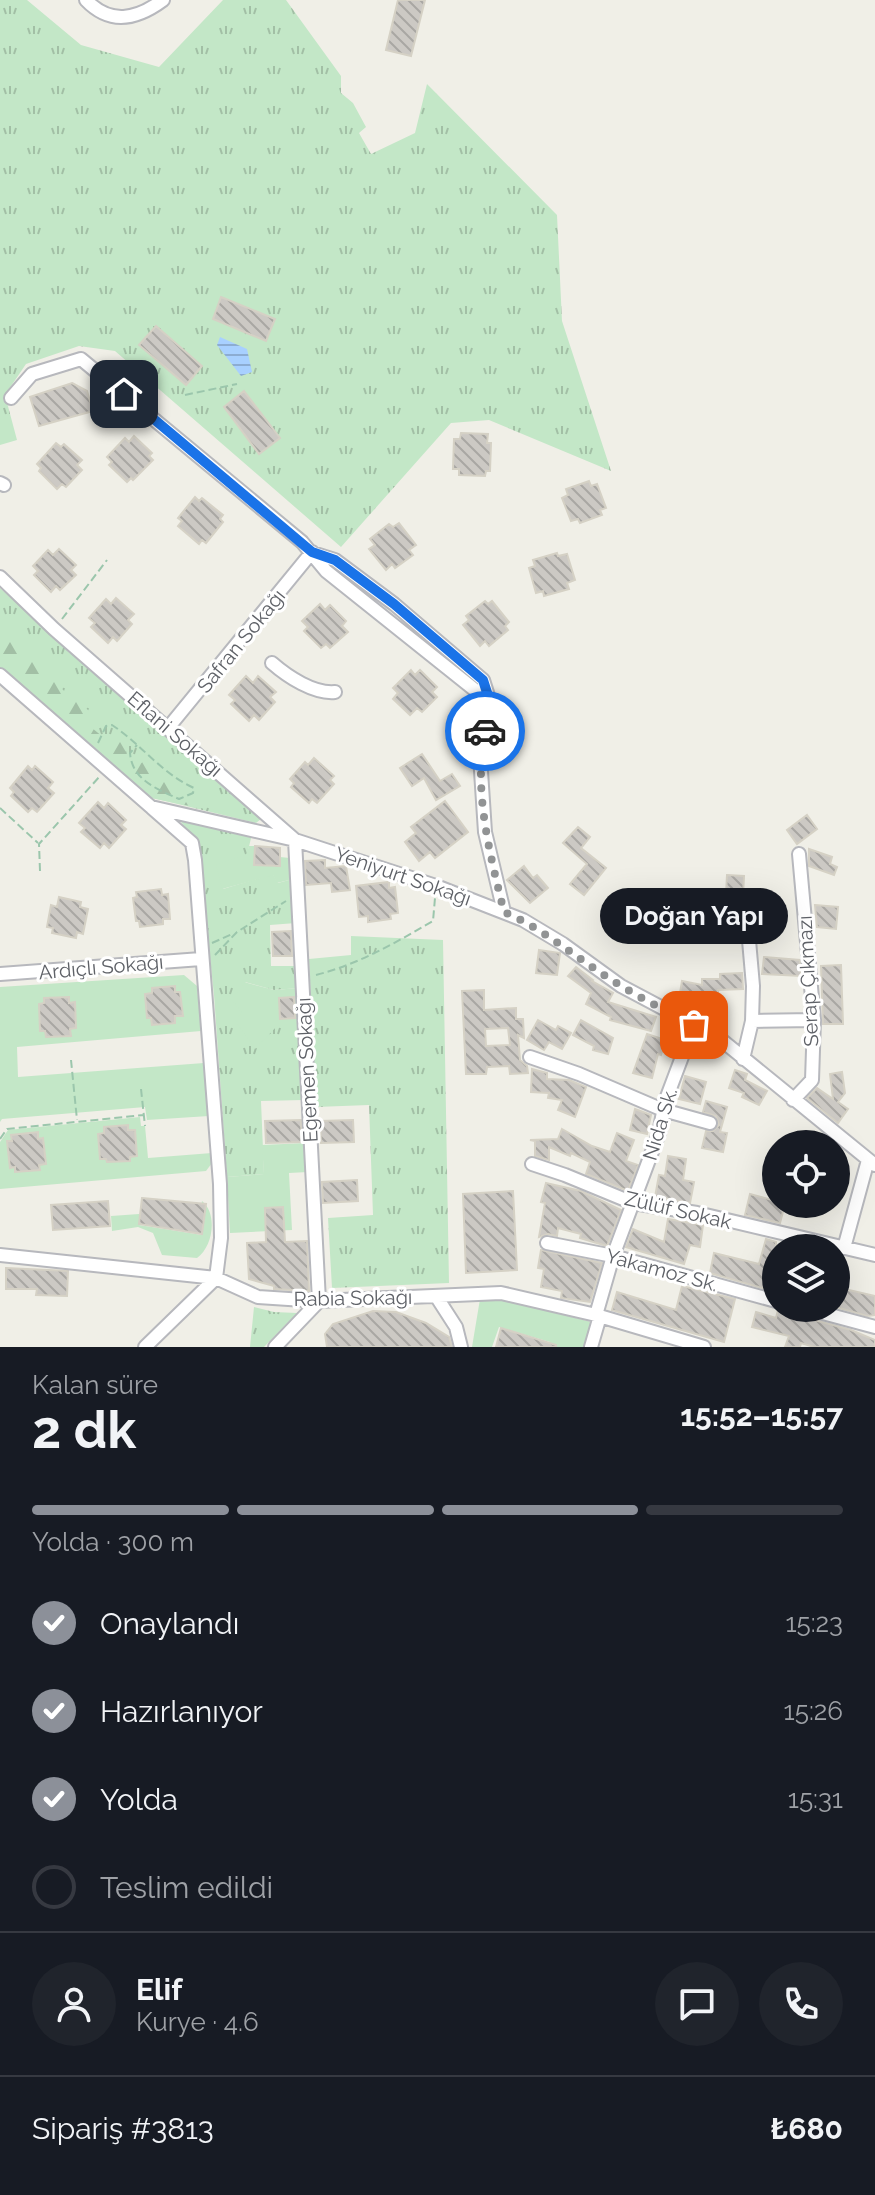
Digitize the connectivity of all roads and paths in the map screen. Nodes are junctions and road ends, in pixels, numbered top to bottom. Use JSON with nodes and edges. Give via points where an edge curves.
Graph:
{"nodes":[{"id":1,"x":86,"y":0,"type":"edge"},
{"id":2,"x":163,"y":0,"type":"edge"},
{"id":3,"x":237,"y":384,"type":"dead end"},
{"id":4,"x":185,"y":395,"type":"dead end"},
{"id":5,"x":11,"y":398,"type":"dead end"},
{"id":6,"x":312,"y":552,"type":"junction"},
{"id":7,"x":107,"y":560,"type":"dead end"},
{"id":8,"x":0,"y":577,"type":"edge"},
{"id":9,"x":54,"y":629,"type":"junction"},
{"id":10,"x":272,"y":663,"type":"dead end"},
{"id":11,"x":0,"y":675,"type":"edge"},
{"id":12,"x":335,"y":692,"type":"dead end"},
{"id":13,"x":168,"y":728,"type":"junction"},
{"id":14,"x":137,"y":745,"type":"junction"},
{"id":15,"x":91,"y":755,"type":"junction"},
{"id":16,"x":107,"y":768,"type":"junction"},
{"id":17,"x":151,"y":807,"type":"junction"},
{"id":18,"x":0,"y":808,"type":"edge"},
{"id":19,"x":295,"y":840,"type":"junction"},
{"id":20,"x":39,"y":844,"type":"junction"},
{"id":21,"x":799,"y":854,"type":"dead end"},
{"id":22,"x":40,"y":871,"type":"dead end"},
{"id":23,"x":436,"y":886,"type":"junction"},
{"id":24,"x":298,"y":895,"type":"junction"},
{"id":25,"x":746,"y":906,"type":"dead end"},
{"id":26,"x":504,"y":912,"type":"junction"},
{"id":27,"x":237,"y":932,"type":"junction"},
{"id":28,"x":201,"y":959,"type":"junction"},
{"id":29,"x":0,"y":974,"type":"edge"},
{"id":30,"x":303,"y":978,"type":"junction"},
{"id":31,"x":814,"y":1020,"type":"junction"},
{"id":32,"x":752,"y":1021,"type":"junction"},
{"id":33,"x":694,"y":1025,"type":"junction"},
{"id":34,"x":530,"y":1057,"type":"dead end"},
{"id":35,"x":743,"y":1059,"type":"junction"},
{"id":36,"x":71,"y":1060,"type":"dead end"},
{"id":37,"x":141,"y":1089,"type":"dead end"},
{"id":38,"x":793,"y":1100,"type":"junction"},
{"id":39,"x":663,"y":1110,"type":"junction"},
{"id":40,"x":144,"y":1115,"type":"junction"},
{"id":41,"x":77,"y":1122,"type":"junction"},
{"id":42,"x":710,"y":1123,"type":"dead end"},
{"id":43,"x":145,"y":1126,"type":"dead end"},
{"id":44,"x":0,"y":1139,"type":"edge"},
{"id":45,"x":872,"y":1162,"type":"edge"},
{"id":46,"x":532,"y":1164,"type":"dead end"},
{"id":47,"x":633,"y":1203,"type":"junction"},
{"id":48,"x":785,"y":1234,"type":"edge"},
{"id":49,"x":849,"y":1234,"type":"edge"},
{"id":50,"x":547,"y":1243,"type":"dead end"},
{"id":51,"x":850,"y":1249,"type":"edge"},
{"id":52,"x":0,"y":1255,"type":"edge"},
{"id":53,"x":875,"y":1255,"type":"edge"},
{"id":54,"x":613,"y":1256,"type":"junction"},
{"id":55,"x":216,"y":1278,"type":"junction"},
{"id":56,"x":436,"y":1296,"type":"junction"},
{"id":57,"x":762,"y":1297,"type":"edge"},
{"id":58,"x":319,"y":1301,"type":"junction"},
{"id":59,"x":598,"y":1315,"type":"junction"},
{"id":60,"x":850,"y":1320,"type":"edge"},
{"id":61,"x":875,"y":1327,"type":"edge"},
{"id":62,"x":145,"y":1347,"type":"edge"},
{"id":63,"x":275,"y":1347,"type":"edge"},
{"id":64,"x":461,"y":1347,"type":"edge"},
{"id":65,"x":591,"y":1347,"type":"edge"},
{"id":66,"x":704,"y":1347,"type":"edge"}],
"edges":[{"from":1,"to":2,"type":"street","via":[[98,13],[114,17],[143,12]]},
{"from":3,"to":4,"type":"path"},
{"from":5,"to":6,"type":"street","via":[[32,374],[81,359]]},
{"from":6,"to":13,"type":"street","name":"Safran Sokağı"},
{"from":6,"to":26,"type":"street","via":[[335,560],[394,604],[483,680],[490,702],[480,756],[485,832]]},
{"from":7,"to":9,"type":"path"},
{"from":8,"to":9,"type":"street","name":"Eflani Sokağı"},
{"from":9,"to":13,"type":"street","name":"Eflani Sokağı"},
{"from":10,"to":12,"type":"street","via":[[293,679]]},
{"from":11,"to":15,"type":"street","name":"Yeniyurt Sokağı"},
{"from":13,"to":19,"type":"street","name":"Eflani Sokağı"},
{"from":14,"to":14,"type":"path","via":[[130,759],[140,777],[179,799],[193,793],[194,788]]},
{"from":14,"to":15,"type":"path","via":[[106,726]]},
{"from":15,"to":16,"type":"street","name":"Yeniyurt Sokağı"},
{"from":16,"to":17,"type":"street","name":"Yeniyurt Sokağı"},
{"from":16,"to":20,"type":"path"},
{"from":17,"to":19,"type":"street","name":"Yeniyurt Sokağı"},
{"from":17,"to":28,"type":"street","via":[[192,843]]},
{"from":18,"to":20,"type":"path"},
{"from":19,"to":23,"type":"street","name":"Yeniyurt Sokağı"},
{"from":19,"to":24,"type":"street","name":"Egemen Sokağı"},
{"from":20,"to":22,"type":"path"},
{"from":21,"to":31,"type":"street","name":"Serap Çıkmazı"},
{"from":23,"to":26,"type":"street","name":"Yeniyurt Sokağı"},
{"from":23,"to":30,"type":"path","via":[[433,921],[340,969]]},
{"from":24,"to":27,"type":"path"},
{"from":24,"to":30,"type":"street","name":"Egemen Sokağı"},
{"from":25,"to":32,"type":"street"},
{"from":26,"to":33,"type":"street","name":"Yeniyurt Sokağı"},
{"from":27,"to":28,"type":"path"},
{"from":27,"to":28,"type":"path"},
{"from":28,"to":29,"type":"street","name":"Ardıçlı Sokağı"},
{"from":28,"to":55,"type":"street","via":[[220,1184]]},
{"from":30,"to":58,"type":"street","name":"Egemen Sokağı"},
{"from":31,"to":32,"type":"street"},
{"from":31,"to":38,"type":"street","name":"Serap Çıkmazı","via":[[812,1080]]},
{"from":32,"to":35,"type":"street"},
{"from":33,"to":35,"type":"street","name":"Yeniyurt Sokağı"},
{"from":33,"to":39,"type":"street","name":"Nida Sk."},
{"from":34,"to":39,"type":"street"},
{"from":35,"to":38,"type":"street","name":"Yeniyurt Sokağı"},
{"from":36,"to":41,"type":"path"},
{"from":37,"to":40,"type":"path"},
{"from":38,"to":45,"type":"street","name":"Yeniyurt Sokağı"},
{"from":39,"to":42,"type":"street"},
{"from":39,"to":47,"type":"street","name":"Nida Sk."},
{"from":40,"to":41,"type":"path"},
{"from":40,"to":43,"type":"path"},
{"from":41,"to":44,"type":"path","via":[[7,1129]]},
{"from":45,"to":49,"type":"street"},
{"from":46,"to":47,"type":"street","name":"Zülüf Sokak"},
{"from":47,"to":48,"type":"street","name":"Zülüf Sokak"},
{"from":47,"to":54,"type":"street","name":"Nida Sk."},
{"from":50,"to":54,"type":"street","name":"Yakamoz Sk."},
{"from":51,"to":53,"type":"street","name":"Zülüf Sokak"},
{"from":52,"to":55,"type":"street","name":"Rabia Sokağı"},
{"from":54,"to":57,"type":"street","name":"Yakamoz Sk."},
{"from":54,"to":59,"type":"street","name":"Nida Sk."},
{"from":55,"to":58,"type":"street","name":"Rabia Sokağı","via":[[258,1297]]},
{"from":55,"to":62,"type":"street"},
{"from":56,"to":58,"type":"street","name":"Rabia Sokağı"},
{"from":56,"to":59,"type":"street","name":"Rabia Sokağı","via":[[501,1293]]},
{"from":56,"to":64,"type":"street","via":[[456,1327]]},
{"from":58,"to":63,"type":"street"},
{"from":59,"to":65,"type":"street","name":"Nida Sk."},
{"from":59,"to":66,"type":"street","name":"Rabia Sokağı"},
{"from":60,"to":61,"type":"street"}]}
